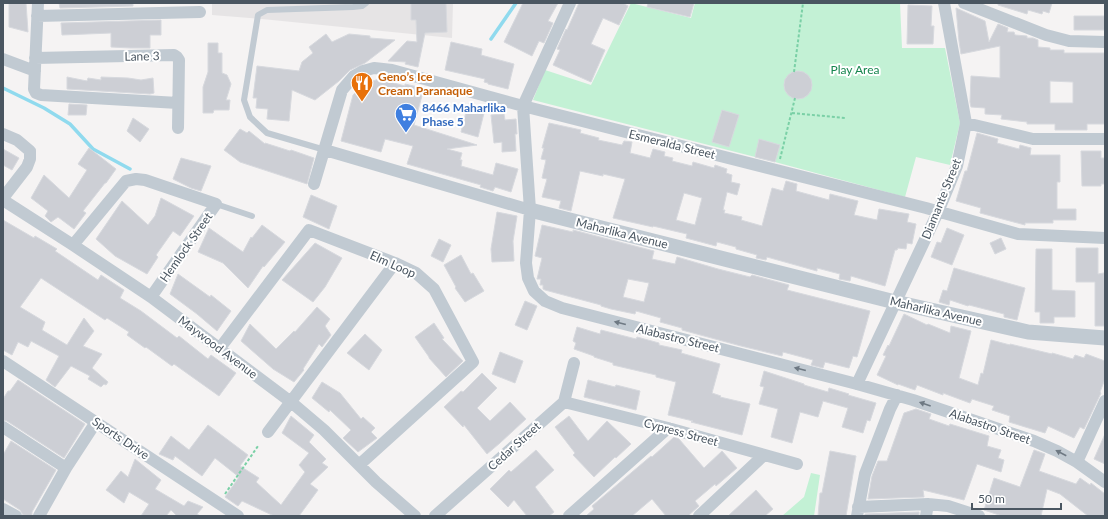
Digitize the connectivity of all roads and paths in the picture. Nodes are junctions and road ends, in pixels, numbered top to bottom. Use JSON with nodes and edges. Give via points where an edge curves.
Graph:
{"nodes":[{"id":1,"x":38,"y":3,"type":"edge"},
{"id":2,"x":366,"y":3,"type":"edge"},
{"id":3,"x":570,"y":3,"type":"edge"},
{"id":4,"x":803,"y":3,"type":"edge"},
{"id":5,"x":944,"y":3,"type":"edge"},
{"id":6,"x":964,"y":3,"type":"edge"},
{"id":7,"x":200,"y":12,"type":"dead end"},
{"id":8,"x":37,"y":16,"type":"junction"},
{"id":9,"x":1105,"y":42,"type":"edge"},
{"id":10,"x":35,"y":58,"type":"junction"},
{"id":11,"x":3,"y":59,"type":"edge"},
{"id":12,"x":35,"y":71,"type":"junction"},
{"id":13,"x":794,"y":72,"type":"dead end"},
{"id":14,"x":795,"y":98,"type":"dead end"},
{"id":15,"x":178,"y":103,"type":"junction"},
{"id":16,"x":523,"y":106,"type":"junction"},
{"id":17,"x":792,"y":113,"type":"junction"},
{"id":18,"x":845,"y":118,"type":"dead end"},
{"id":19,"x":966,"y":123,"type":"junction"},
{"id":20,"x":178,"y":128,"type":"dead end"},
{"id":21,"x":3,"y":134,"type":"edge"},
{"id":22,"x":1105,"y":139,"type":"edge"},
{"id":23,"x":325,"y":150,"type":"junction"},
{"id":24,"x":778,"y":171,"type":"junction"},
{"id":25,"x":314,"y":184,"type":"dead end"},
{"id":26,"x":3,"y":199,"type":"edge"},
{"id":27,"x":216,"y":204,"type":"junction"},
{"id":28,"x":530,"y":210,"type":"junction"},
{"id":29,"x":938,"y":212,"type":"junction"},
{"id":30,"x":252,"y":216,"type":"dead end"},
{"id":31,"x":1105,"y":238,"type":"edge"},
{"id":32,"x":74,"y":245,"type":"junction"},
{"id":33,"x":395,"y":263,"type":"junction"},
{"id":34,"x":151,"y":297,"type":"junction"},
{"id":35,"x":895,"y":302,"type":"junction"},
{"id":36,"x":1105,"y":338,"type":"edge"},
{"id":37,"x":220,"y":348,"type":"junction"},
{"id":38,"x":3,"y":361,"type":"edge"},
{"id":39,"x":574,"y":363,"type":"dead end"},
{"id":40,"x":857,"y":384,"type":"junction"},
{"id":41,"x":897,"y":395,"type":"junction"},
{"id":42,"x":291,"y":402,"type":"junction"},
{"id":43,"x":564,"y":402,"type":"junction"},
{"id":44,"x":1105,"y":402,"type":"edge"},
{"id":45,"x":96,"y":422,"type":"junction"},
{"id":46,"x":3,"y":427,"type":"edge"},
{"id":47,"x":668,"y":428,"type":"junction"},
{"id":48,"x":268,"y":432,"type":"dead end"},
{"id":49,"x":258,"y":446,"type":"dead end"},
{"id":50,"x":764,"y":455,"type":"junction"},
{"id":51,"x":1077,"y":462,"type":"junction"},
{"id":52,"x":797,"y":464,"type":"dead end"},
{"id":53,"x":359,"y":465,"type":"junction"},
{"id":54,"x":66,"y":468,"type":"junction"},
{"id":55,"x":1105,"y":482,"type":"edge"},
{"id":56,"x":219,"y":503,"type":"junction"},
{"id":57,"x":928,"y":504,"type":"junction"},
{"id":58,"x":3,"y":509,"type":"edge"},
{"id":59,"x":858,"y":511,"type":"edge"},
{"id":60,"x":16,"y":516,"type":"edge"},
{"id":61,"x":39,"y":516,"type":"edge"},
{"id":62,"x":238,"y":516,"type":"edge"},
{"id":63,"x":415,"y":516,"type":"edge"},
{"id":64,"x":435,"y":516,"type":"edge"},
{"id":65,"x":569,"y":516,"type":"edge"},
{"id":66,"x":699,"y":516,"type":"edge"},
{"id":67,"x":926,"y":516,"type":"edge"},
{"id":68,"x":979,"y":516,"type":"edge"}],
"edges":[{"from":1,"to":8,"type":"street"},
{"from":2,"to":23,"type":"lane","name":"Maharlika Avenue","via":[[353,7],[267,10],[258,15],[244,100],[250,117],[267,133]]},
{"from":3,"to":16,"type":"street","name":"Alabastro Street"},
{"from":4,"to":13,"type":"path"},
{"from":5,"to":19,"type":"street","name":"Diamante Street"},
{"from":6,"to":9,"type":"street","via":[[1069,42]]},
{"from":7,"to":8,"type":"street"},
{"from":8,"to":10,"type":"street"},
{"from":10,"to":12,"type":"street"},
{"from":10,"to":15,"type":"street","name":"Lane 3","via":[[174,55],[179,60]]},
{"from":11,"to":12,"type":"street"},
{"from":12,"to":15,"type":"street","via":[[34,89],[42,95]]},
{"from":14,"to":17,"type":"path"},
{"from":15,"to":20,"type":"street","name":"Lane 3"},
{"from":16,"to":23,"type":"street","name":"Esmeralda Street","via":[[392,70],[374,68],[354,76],[342,90]]},
{"from":16,"to":24,"type":"street","name":"Esmeralda Street"},
{"from":16,"to":28,"type":"street","name":"Alabastro Street"},
{"from":17,"to":18,"type":"path"},
{"from":17,"to":24,"type":"path"},
{"from":19,"to":22,"type":"street","via":[[1034,139]]},
{"from":19,"to":29,"type":"street","name":"Diamante Street","via":[[957,166]]},
{"from":21,"to":26,"type":"street","via":[[30,151],[27,167]]},
{"from":23,"to":25,"type":"street","name":"Esmeralda Street"},
{"from":23,"to":28,"type":"street","name":"Maharlika Avenue"},
{"from":24,"to":29,"type":"street","name":"Esmeralda Street"},
{"from":26,"to":32,"type":"street","name":"Maywood Avenue"},
{"from":27,"to":30,"type":"lane"},
{"from":27,"to":32,"type":"street","name":"Hemlock Street","via":[[144,180],[126,181]]},
{"from":27,"to":34,"type":"street","name":"Hemlock Street"},
{"from":28,"to":35,"type":"street","name":"Maharlika Avenue"},
{"from":40,"to":28,"type":"street","name":"Alabastro Street","one_way":true,"via":[[562,308],[545,301],[534,291],[528,278],[526,263]]},
{"from":29,"to":31,"type":"street","name":"Esmeralda Street","via":[[1018,234]]},
{"from":29,"to":35,"type":"street","name":"Diamante Street"},
{"from":32,"to":34,"type":"street","name":"Maywood Avenue"},
{"from":33,"to":37,"type":"street","name":"Elm Loop","via":[[309,230]]},
{"from":33,"to":42,"type":"street"},
{"from":33,"to":53,"type":"street","name":"Elm Loop","via":[[416,273],[434,289],[473,362]]},
{"from":34,"to":37,"type":"street","name":"Maywood Avenue"},
{"from":35,"to":36,"type":"street","name":"Maharlika Avenue","via":[[1028,332]]},
{"from":35,"to":40,"type":"street","name":"Diamante Street"},
{"from":37,"to":42,"type":"street","name":"Maywood Avenue"},
{"from":38,"to":45,"type":"street","name":"Sports Drive"},
{"from":39,"to":43,"type":"street"},
{"from":40,"to":41,"type":"street","name":"Alabastro Street"},
{"from":51,"to":41,"type":"street","name":"Alabastro Street","one_way":true,"via":[[1034,440]]},
{"from":41,"to":59,"type":"street","via":[[865,474]]},
{"from":42,"to":48,"type":"street"},
{"from":42,"to":53,"type":"street","name":"Maywood Avenue"},
{"from":43,"to":47,"type":"street","name":"Cypress Street"},
{"from":43,"to":64,"type":"street","name":"Cedar Street"},
{"from":44,"to":51,"type":"street"},
{"from":45,"to":54,"type":"street"},
{"from":45,"to":56,"type":"street","name":"Sports Drive"},
{"from":46,"to":54,"type":"street"},
{"from":47,"to":50,"type":"street","name":"Cypress Street"},
{"from":47,"to":65,"type":"street"},
{"from":49,"to":56,"type":"path"},
{"from":50,"to":52,"type":"street","name":"Cypress Street"},
{"from":50,"to":66,"type":"street"},
{"from":51,"to":55,"type":"street","name":"Alabastro Street"},
{"from":53,"to":63,"type":"street","name":"Maywood Avenue"},
{"from":54,"to":61,"type":"street"},
{"from":56,"to":62,"type":"street","name":"Sports Drive"},
{"from":57,"to":59,"type":"street"},
{"from":57,"to":67,"type":"street"},
{"from":57,"to":68,"type":"street","via":[[948,506]]},
{"from":58,"to":60,"type":"street"}]}
